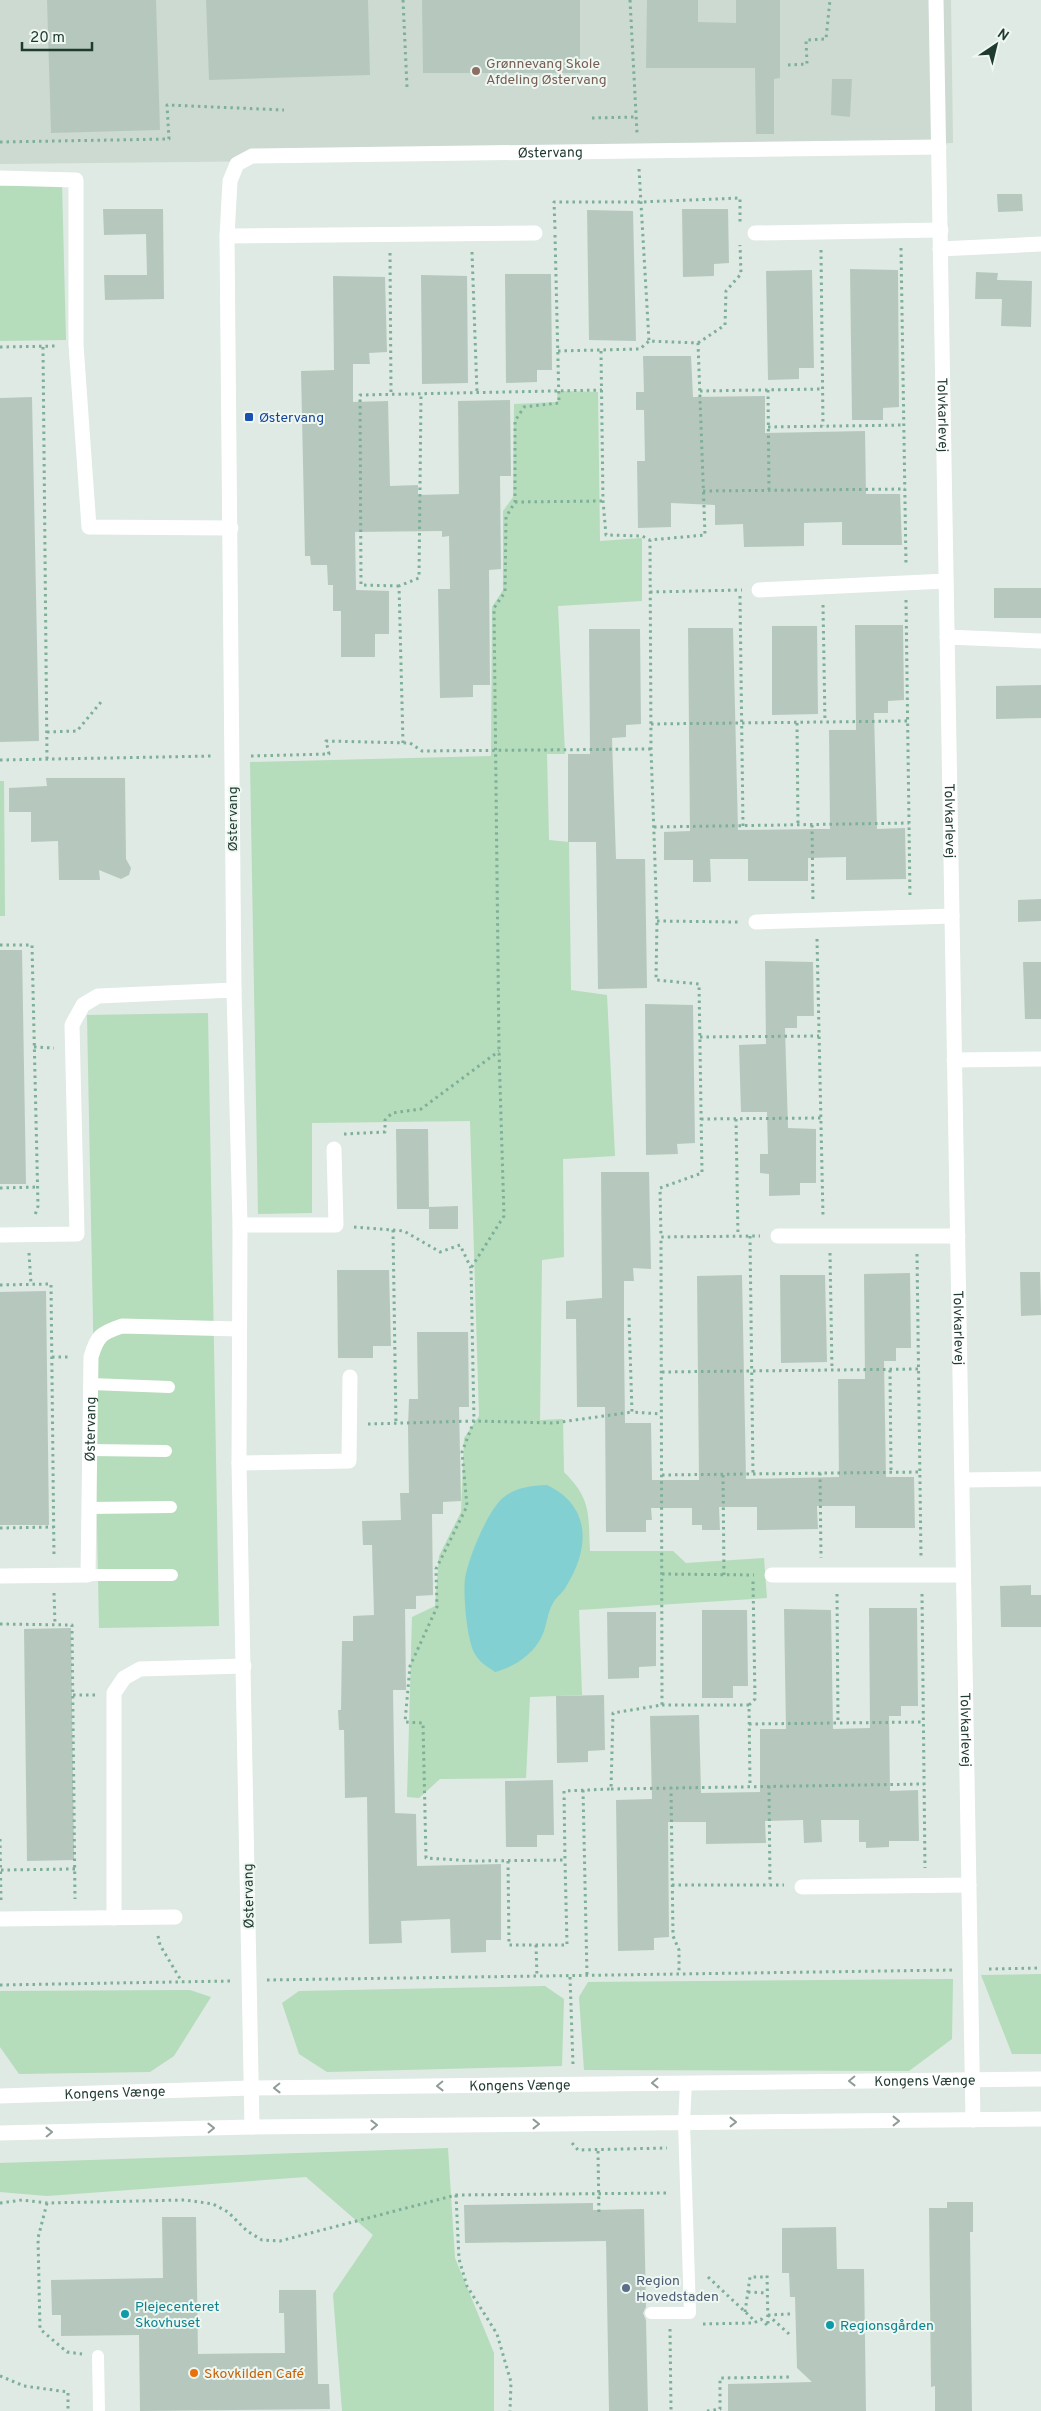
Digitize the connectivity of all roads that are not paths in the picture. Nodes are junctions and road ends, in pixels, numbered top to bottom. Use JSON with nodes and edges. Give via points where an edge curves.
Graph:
{"nodes":[{"id":1,"x":936,"y":0,"type":"edge"},
{"id":2,"x":939,"y":148,"type":"junction"},
{"id":3,"x":0,"y":178,"type":"edge"},
{"id":4,"x":941,"y":230,"type":"junction"},
{"id":5,"x":535,"y":233,"type":"dead end"},
{"id":6,"x":755,"y":233,"type":"dead end"},
{"id":7,"x":227,"y":236,"type":"junction"},
{"id":8,"x":1041,"y":244,"type":"edge"},
{"id":9,"x":940,"y":248,"type":"junction"},
{"id":10,"x":231,"y":528,"type":"junction"},
{"id":11,"x":946,"y":581,"type":"junction"},
{"id":12,"x":759,"y":590,"type":"road end"},
{"id":13,"x":947,"y":637,"type":"junction"},
{"id":14,"x":1041,"y":640,"type":"edge"},
{"id":15,"x":952,"y":916,"type":"junction"},
{"id":16,"x":756,"y":922,"type":"road end"},
{"id":17,"x":234,"y":990,"type":"junction"},
{"id":18,"x":1041,"y":1059,"type":"edge"},
{"id":19,"x":954,"y":1060,"type":"junction"},
{"id":20,"x":334,"y":1149,"type":"road end"},
{"id":21,"x":240,"y":1225,"type":"junction"},
{"id":22,"x":0,"y":1235,"type":"edge"},
{"id":23,"x":778,"y":1236,"type":"road end"},
{"id":24,"x":958,"y":1236,"type":"junction"},
{"id":25,"x":238,"y":1329,"type":"junction"},
{"id":26,"x":350,"y":1377,"type":"dead end"},
{"id":27,"x":91,"y":1384,"type":"junction"},
{"id":28,"x":169,"y":1387,"type":"dead end"},
{"id":29,"x":90,"y":1450,"type":"junction"},
{"id":30,"x":166,"y":1451,"type":"dead end"},
{"id":31,"x":239,"y":1463,"type":"junction"},
{"id":32,"x":1041,"y":1479,"type":"edge"},
{"id":33,"x":962,"y":1480,"type":"junction"},
{"id":34,"x":171,"y":1507,"type":"dead end"},
{"id":35,"x":89,"y":1508,"type":"junction"},
{"id":36,"x":88,"y":1575,"type":"junction"},
{"id":37,"x":172,"y":1575,"type":"dead end"},
{"id":38,"x":772,"y":1575,"type":"road end"},
{"id":39,"x":964,"y":1575,"type":"junction"},
{"id":40,"x":0,"y":1576,"type":"edge"},
{"id":41,"x":244,"y":1666,"type":"junction"},
{"id":42,"x":969,"y":1885,"type":"junction"},
{"id":43,"x":802,"y":1887,"type":"road end"},
{"id":44,"x":175,"y":1917,"type":"dead end"},
{"id":45,"x":114,"y":1918,"type":"junction"},
{"id":46,"x":1,"y":1919,"type":"edge"},
{"id":47,"x":1041,"y":2079,"type":"edge"},
{"id":48,"x":972,"y":2080,"type":"junction"},
{"id":49,"x":686,"y":2083,"type":"junction"},
{"id":50,"x":250,"y":2088,"type":"junction"},
{"id":51,"x":0,"y":2096,"type":"edge"},
{"id":52,"x":1041,"y":2119,"type":"edge"},
{"id":53,"x":973,"y":2120,"type":"junction"},
{"id":54,"x":684,"y":2122,"type":"junction"},
{"id":55,"x":252,"y":2127,"type":"junction"},
{"id":56,"x":0,"y":2133,"type":"edge"},
{"id":57,"x":651,"y":2313,"type":"dead end"},
{"id":58,"x":98,"y":2356,"type":"road end"},
{"id":59,"x":99,"y":2411,"type":"edge"}],
"edges":[{"from":1,"to":2,"type":"street","name":"Tolvkarlevej"},
{"from":2,"to":4,"type":"street","name":"Tolvkarlevej"},
{"from":2,"to":7,"type":"street","name":"Østervang","via":[[252,156],[237,164],[230,181]]},
{"from":3,"to":10,"type":"street","via":[[76,180],[76,345],[89,527]]},
{"from":4,"to":6,"type":"street"},
{"from":4,"to":9,"type":"street","name":"Tolvkarlevej"},
{"from":5,"to":7,"type":"street"},
{"from":7,"to":10,"type":"street","name":"Østervang"},
{"from":8,"to":9,"type":"street"},
{"from":9,"to":11,"type":"street","name":"Tolvkarlevej"},
{"from":10,"to":17,"type":"street","name":"Østervang"},
{"from":11,"to":12,"type":"street"},
{"from":11,"to":13,"type":"street","name":"Tolvkarlevej"},
{"from":13,"to":14,"type":"street"},
{"from":13,"to":15,"type":"street","name":"Tolvkarlevej"},
{"from":15,"to":16,"type":"street"},
{"from":15,"to":19,"type":"street","name":"Tolvkarlevej"},
{"from":17,"to":21,"type":"street","name":"Østervang"},
{"from":17,"to":22,"type":"street","via":[[98,996],[83,1005],[72,1024],[77,1234]]},
{"from":18,"to":19,"type":"street"},
{"from":19,"to":24,"type":"street","name":"Tolvkarlevej"},
{"from":20,"to":21,"type":"street","via":[[336,1225]]},
{"from":21,"to":25,"type":"street","name":"Østervang"},
{"from":23,"to":24,"type":"street"},
{"from":24,"to":33,"type":"street","name":"Tolvkarlevej"},
{"from":25,"to":27,"type":"street","name":"Østervang","via":[[122,1326],[105,1332],[95,1342]]},
{"from":25,"to":31,"type":"street","name":"Østervang"},
{"from":26,"to":31,"type":"street","via":[[349,1461]]},
{"from":27,"to":28,"type":"lane"},
{"from":27,"to":29,"type":"street","name":"Østervang"},
{"from":29,"to":30,"type":"lane"},
{"from":29,"to":35,"type":"street","name":"Østervang"},
{"from":31,"to":41,"type":"street","name":"Østervang"},
{"from":32,"to":33,"type":"street"},
{"from":33,"to":39,"type":"street","name":"Tolvkarlevej"},
{"from":34,"to":35,"type":"lane"},
{"from":35,"to":36,"type":"street","name":"Østervang"},
{"from":36,"to":37,"type":"lane"},
{"from":36,"to":40,"type":"street"},
{"from":38,"to":39,"type":"street"},
{"from":39,"to":42,"type":"street","name":"Tolvkarlevej"},
{"from":41,"to":45,"type":"street","via":[[140,1669],[124,1678],[114,1693]]},
{"from":41,"to":50,"type":"street","name":"Østervang"},
{"from":42,"to":43,"type":"street"},
{"from":42,"to":48,"type":"street","name":"Tolvkarlevej"},
{"from":44,"to":45,"type":"street"},
{"from":45,"to":46,"type":"street"},
{"from":47,"to":48,"type":"street","name":"Kongens Vænge"},
{"from":48,"to":49,"type":"street","name":"Kongens Vænge","one_way":true},
{"from":48,"to":53,"type":"street","name":"Tolvkarlevej"},
{"from":49,"to":50,"type":"street","name":"Kongens Vænge","one_way":true},
{"from":49,"to":54,"type":"lane"},
{"from":50,"to":51,"type":"street","name":"Kongens Vænge"},
{"from":50,"to":55,"type":"street","name":"Østervang"},
{"from":52,"to":53,"type":"street"},
{"from":54,"to":53,"type":"street","one_way":true},
{"from":55,"to":54,"type":"street","one_way":true},
{"from":54,"to":57,"type":"lane","via":[[690,2313]]},
{"from":56,"to":55,"type":"street","one_way":true},
{"from":58,"to":59,"type":"lane"}]}
